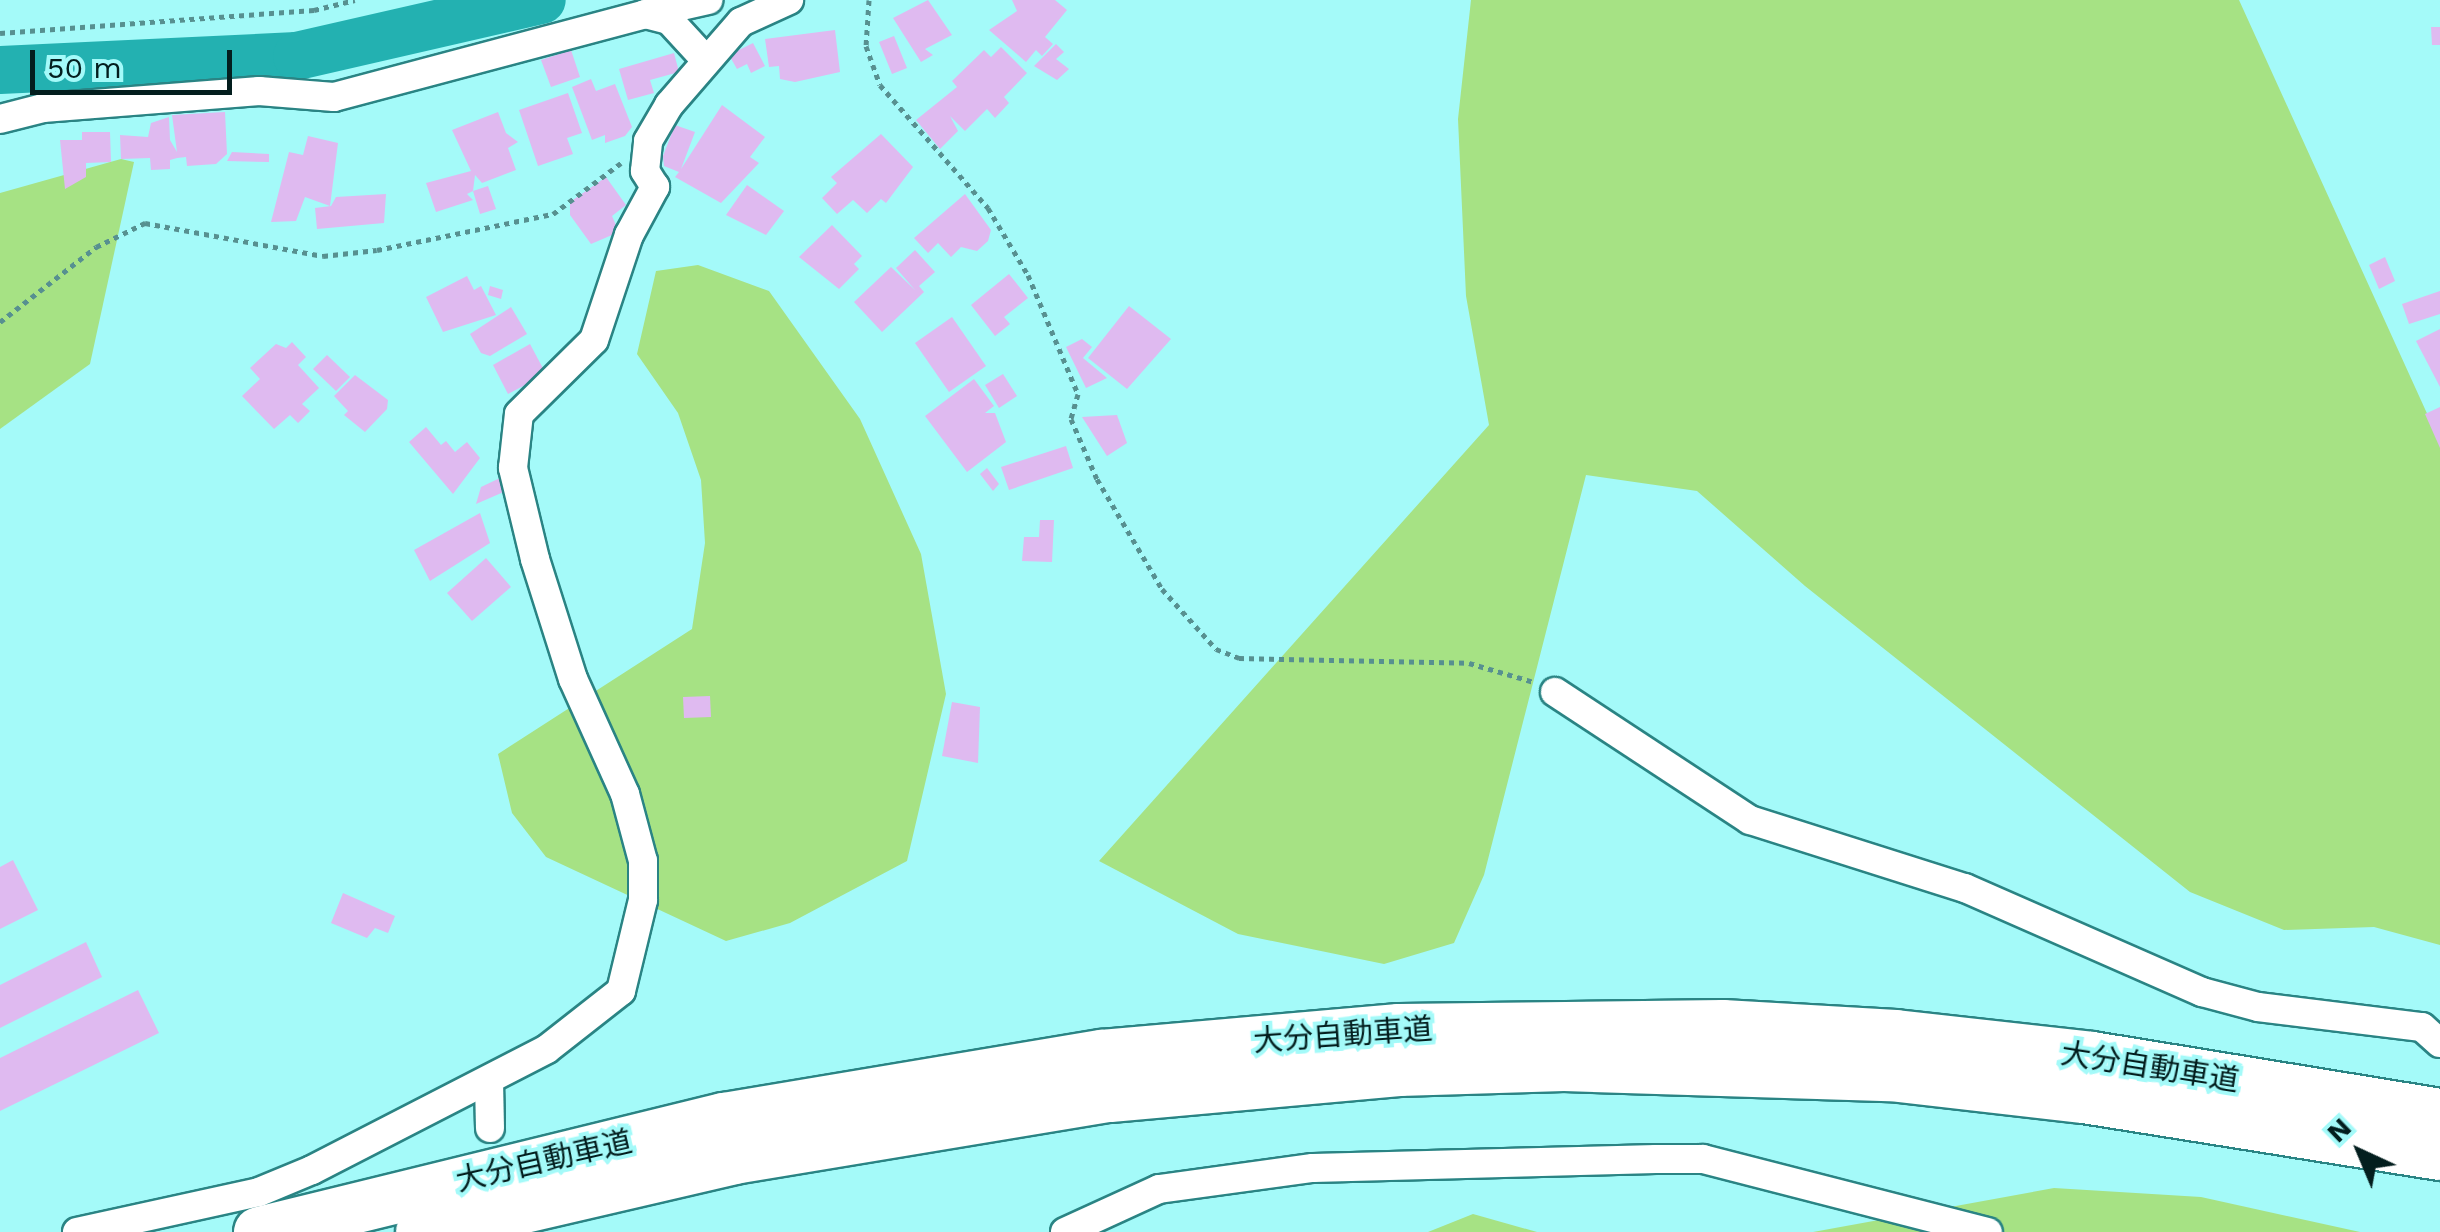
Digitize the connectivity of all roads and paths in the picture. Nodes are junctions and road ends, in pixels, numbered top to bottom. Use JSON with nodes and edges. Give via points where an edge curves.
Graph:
{"nodes":[{"id":1,"x":354,"y":0,"type":"edge"},
{"id":2,"x":708,"y":0,"type":"edge"},
{"id":3,"x":789,"y":0,"type":"edge"},
{"id":4,"x":869,"y":0,"type":"edge"},
{"id":5,"x":645,"y":14,"type":"junction"},
{"id":6,"x":0,"y":33,"type":"edge"},
{"id":7,"x":704,"y":58,"type":"junction"},
{"id":8,"x":0,"y":118,"type":"edge"},
{"id":9,"x":648,"y":141,"type":"junction"},
{"id":10,"x":0,"y":322,"type":"edge"},
{"id":11,"x":1555,"y":692,"type":"joint"},
{"id":12,"x":2440,"y":1043,"type":"edge"},
{"id":13,"x":489,"y":1081,"type":"junction"},
{"id":14,"x":2440,"y":1114,"type":"edge"},
{"id":15,"x":2375,"y":1122,"type":"junction"},
{"id":16,"x":490,"y":1128,"type":"dead end"},
{"id":17,"x":2440,"y":1155,"type":"edge"},
{"id":18,"x":76,"y":1232,"type":"edge"},
{"id":19,"x":259,"y":1232,"type":"edge"},
{"id":20,"x":421,"y":1232,"type":"edge"},
{"id":21,"x":1065,"y":1232,"type":"edge"},
{"id":22,"x":1988,"y":1232,"type":"edge"}],
"edges":[{"from":1,"to":6,"type":"path","via":[[314,10]]},
{"from":2,"to":5,"type":"street"},
{"from":3,"to":7,"type":"street","via":[[741,22]]},
{"from":4,"to":11,"type":"path","via":[[866,46],[880,84],[988,208],[1028,275],[1078,394],[1071,419],[1097,479],[1162,589],[1216,649],[1239,658],[1468,663],[1510,671]]},
{"from":5,"to":7,"type":"street","via":[[669,20]]},
{"from":5,"to":8,"type":"street","via":[[334,97],[259,91],[43,108]]},
{"from":7,"to":9,"type":"street"},
{"from":9,"to":10,"type":"path","via":[[553,214],[377,250],[323,256],[145,223],[96,247]]},
{"from":9,"to":13,"type":"street","via":[[645,171],[655,186],[629,235],[611,302],[594,340],[519,414],[513,468],[573,679],[625,794],[643,861],[643,900],[621,991],[546,1049]]},
{"from":11,"to":12,"type":"street","via":[[1750,820],[1964,888],[2202,992],[2258,1007],[2392,1020],[2422,1027]]},
{"from":13,"to":16,"type":"street"},
{"from":13,"to":18,"type":"street","via":[[259,1192]]},
{"from":14,"to":15,"type":"highway","name":"大分自動車道"},
{"from":15,"to":17,"type":"highway","name":"大分自動車道"},
{"from":15,"to":19,"type":"highway","name":"大分自動車道","via":[[2092,1056],[1896,1034],[1705,1024],[1399,1029],[1102,1055],[724,1118]]},
{"from":15,"to":20,"type":"highway","name":"大分自動車道","via":[[1890,1076],[1622,1066],[1399,1071],[1110,1096],[734,1159]]},
{"from":21,"to":22,"type":"street","via":[[1159,1189],[1313,1168],[1656,1159],[1702,1159]]}]}
